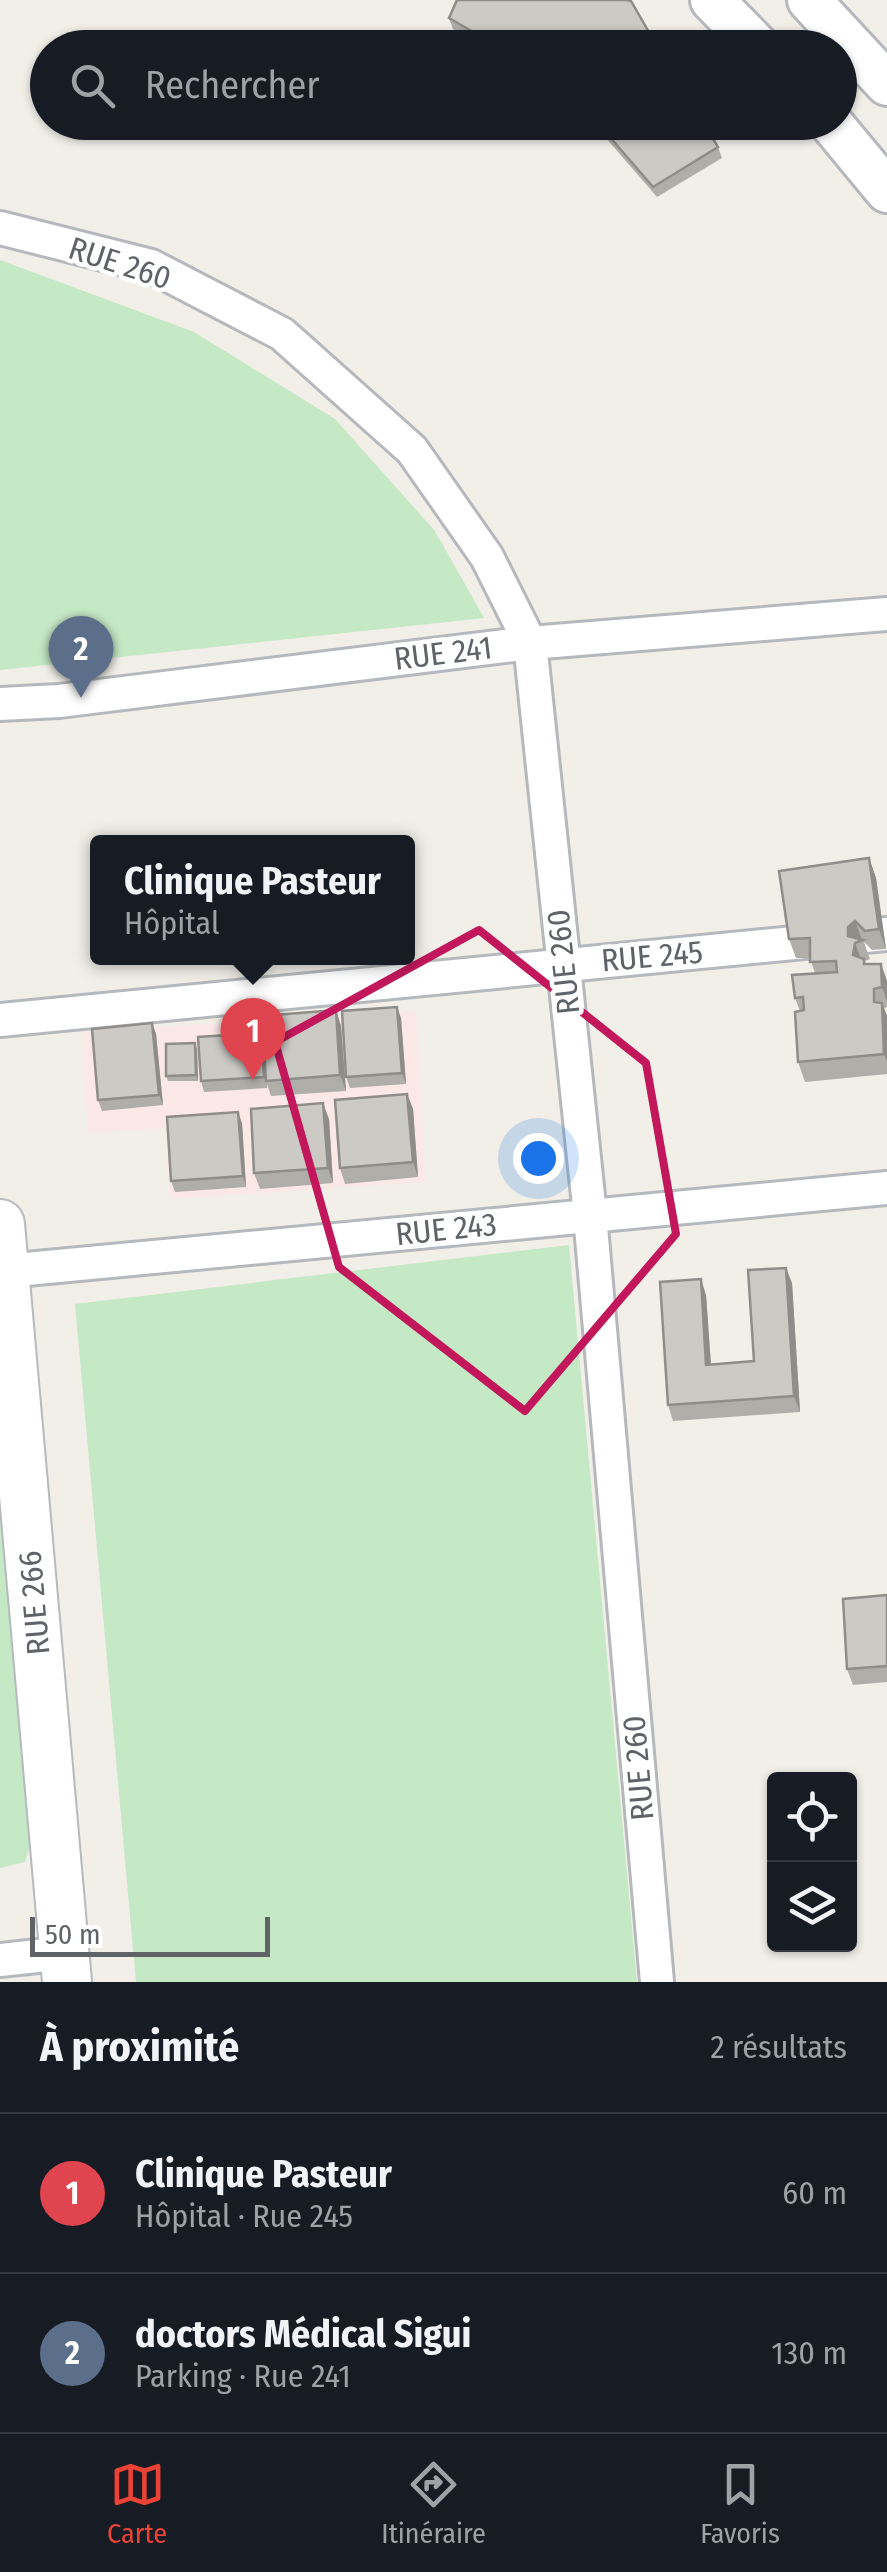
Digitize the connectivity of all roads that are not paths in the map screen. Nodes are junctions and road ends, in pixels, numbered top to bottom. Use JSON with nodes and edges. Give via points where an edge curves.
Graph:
{"nodes":[{"id":1,"x":712,"y":0,"type":"edge"},
{"id":2,"x":809,"y":0,"type":"edge"},
{"id":3,"x":741,"y":30,"type":"edge"},
{"id":4,"x":837,"y":30,"type":"edge"},
{"id":5,"x":857,"y":52,"type":"edge"},
{"id":6,"x":887,"y":84,"type":"edge"},
{"id":7,"x":845,"y":140,"type":"edge"},
{"id":8,"x":887,"y":192,"type":"edge"},
{"id":9,"x":0,"y":228,"type":"edge"},
{"id":10,"x":887,"y":614,"type":"edge"},
{"id":11,"x":530,"y":642,"type":"junction"},
{"id":12,"x":0,"y":704,"type":"edge"},
{"id":13,"x":887,"y":934,"type":"edge"},
{"id":14,"x":563,"y":964,"type":"junction"},
{"id":15,"x":0,"y":1020,"type":"edge"},
{"id":16,"x":887,"y":1188,"type":"edge"},
{"id":17,"x":590,"y":1215,"type":"junction"},
{"id":18,"x":0,"y":1224,"type":"edge"},
{"id":19,"x":5,"y":1272,"type":"junction"},
{"id":20,"x":0,"y":1960,"type":"edge"},
{"id":21,"x":66,"y":1968,"type":"edge"},
{"id":22,"x":657,"y":1982,"type":"edge"}],
"edges":[{"from":1,"to":3,"type":"street"},
{"from":2,"to":4,"type":"street"},
{"from":5,"to":6,"type":"street"},
{"from":7,"to":8,"type":"street"},
{"from":9,"to":11,"type":"street","name":"RUE 260","via":[[151,266],[282,334],[412,450],[487,557]]},
{"from":10,"to":11,"type":"street","name":"RUE 241"},
{"from":11,"to":12,"type":"street","name":"RUE 241"},
{"from":11,"to":14,"type":"street","name":"RUE 260"},
{"from":13,"to":14,"type":"street","name":"RUE 245"},
{"from":14,"to":15,"type":"street","name":"RUE 245"},
{"from":14,"to":17,"type":"street","name":"RUE 260"},
{"from":16,"to":17,"type":"street","name":"RUE 243"},
{"from":17,"to":19,"type":"street","name":"RUE 243"},
{"from":17,"to":22,"type":"street","name":"RUE 260"},
{"from":18,"to":19,"type":"main road","name":"RUE 266"},
{"from":19,"to":21,"type":"main road","name":"RUE 266"},
{"from":20,"to":21,"type":"street"}]}
